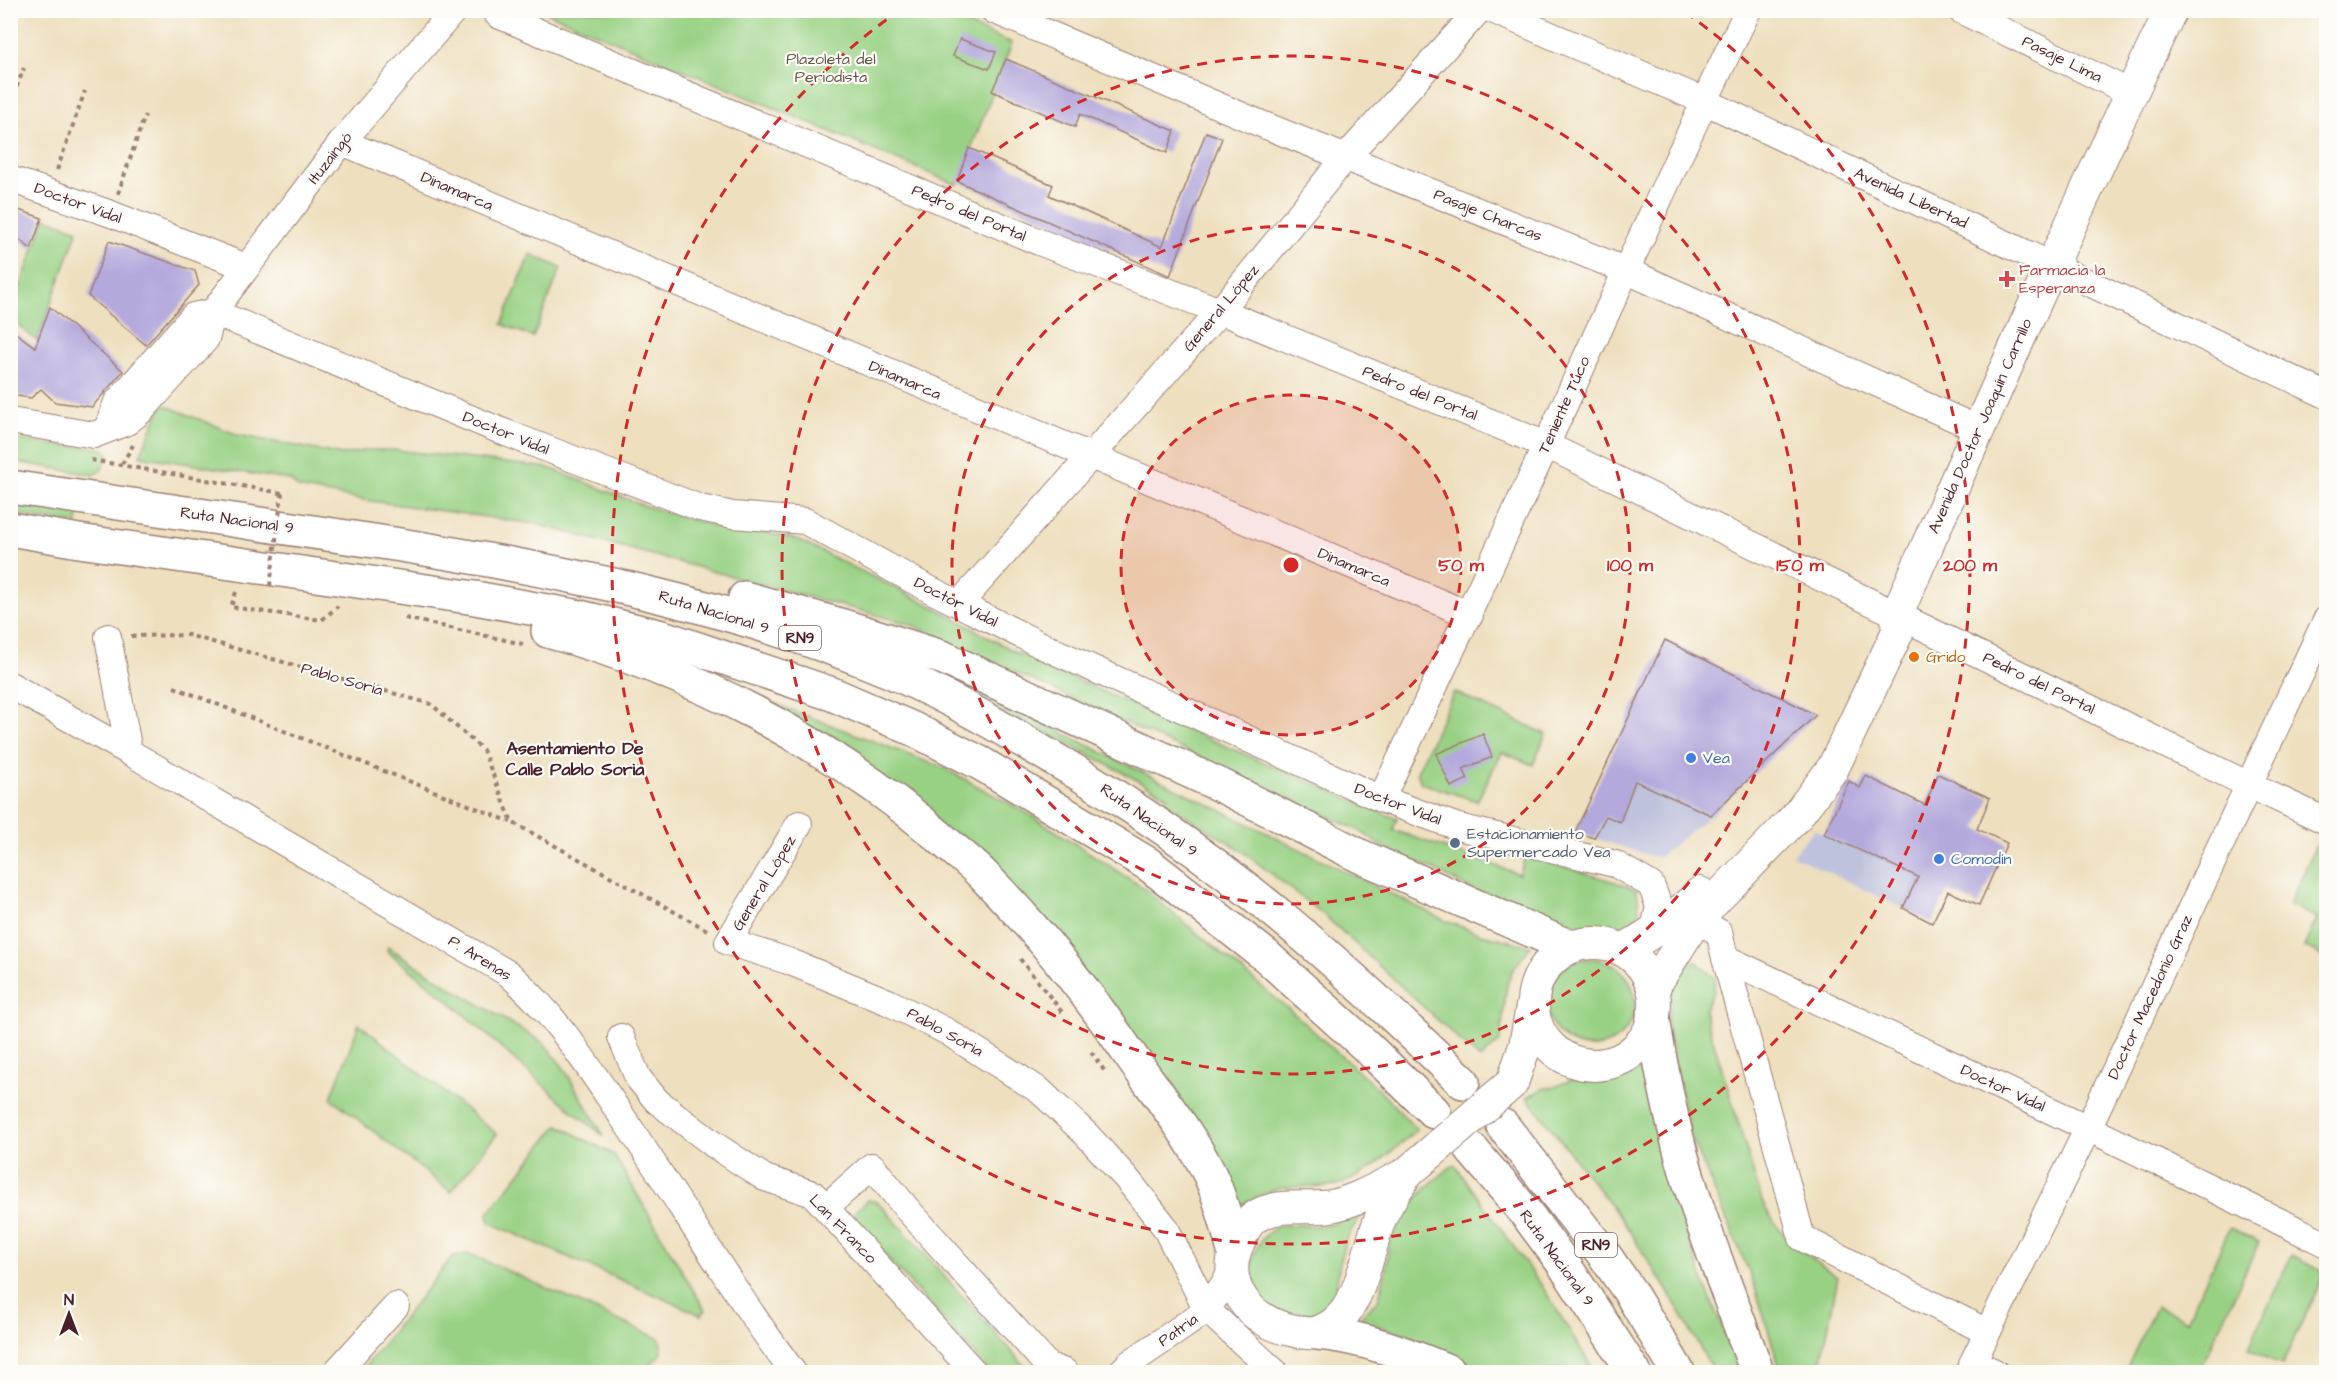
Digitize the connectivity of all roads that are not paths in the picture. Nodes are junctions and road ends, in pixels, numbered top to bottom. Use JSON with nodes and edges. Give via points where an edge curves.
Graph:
{"nodes":[{"id":1,"x":454,"y":10,"type":"edge"},
{"id":2,"x":494,"y":10,"type":"edge"},
{"id":3,"x":993,"y":10,"type":"edge"},
{"id":4,"x":1479,"y":10,"type":"edge"},
{"id":5,"x":1492,"y":10,"type":"edge"},
{"id":6,"x":1748,"y":10,"type":"edge"},
{"id":7,"x":1960,"y":10,"type":"edge"},
{"id":8,"x":2171,"y":10,"type":"edge"},
{"id":9,"x":2131,"y":93,"type":"junction"},
{"id":10,"x":1704,"y":101,"type":"junction"},
{"id":11,"x":342,"y":142,"type":"junction"},
{"id":12,"x":1345,"y":158,"type":"junction"},
{"id":13,"x":10,"y":179,"type":"edge"},
{"id":14,"x":2052,"y":265,"type":"junction"},
{"id":15,"x":246,"y":267,"type":"junction"},
{"id":16,"x":1625,"y":270,"type":"junction"},
{"id":17,"x":1220,"y":311,"type":"junction"},
{"id":18,"x":213,"y":312,"type":"junction"},
{"id":19,"x":2326,"y":395,"type":"edge"},
{"id":20,"x":10,"y":421,"type":"edge"},
{"id":21,"x":1978,"y":429,"type":"junction"},
{"id":22,"x":1546,"y":445,"type":"junction"},
{"id":23,"x":1091,"y":457,"type":"junction"},
{"id":24,"x":10,"y":487,"type":"edge"},
{"id":25,"x":10,"y":530,"type":"edge"},
{"id":26,"x":493,"y":560,"type":"junction"},
{"id":27,"x":375,"y":583,"type":"junction"},
{"id":28,"x":960,"y":603,"type":"junction"},
{"id":29,"x":1897,"y":614,"type":"junction"},
{"id":30,"x":1470,"y":615,"type":"junction"},
{"id":31,"x":2326,"y":620,"type":"edge"},
{"id":32,"x":108,"y":637,"type":"road end"},
{"id":33,"x":10,"y":685,"type":"edge"},
{"id":34,"x":129,"y":752,"type":"junction"},
{"id":35,"x":2249,"y":785,"type":"junction"},
{"id":36,"x":1381,"y":799,"type":"junction"},
{"id":37,"x":2326,"y":821,"type":"edge"},
{"id":38,"x":799,"y":824,"type":"dead end"},
{"id":39,"x":1695,"y":921,"type":"junction"},
{"id":40,"x":1653,"y":933,"type":"junction"},
{"id":41,"x":728,"y":942,"type":"joint"},
{"id":42,"x":1570,"y":947,"type":"junction"},
{"id":43,"x":1623,"y":950,"type":"junction"},
{"id":44,"x":1725,"y":958,"type":"junction"},
{"id":45,"x":1653,"y":1002,"type":"junction"},
{"id":46,"x":1532,"y":1006,"type":"junction"},
{"id":47,"x":621,"y":1037,"type":"dead end"},
{"id":48,"x":1575,"y":1062,"type":"junction"},
{"id":49,"x":1463,"y":1082,"type":"dead end"},
{"id":50,"x":1512,"y":1083,"type":"junction"},
{"id":51,"x":1434,"y":1112,"type":"dead end"},
{"id":52,"x":1503,"y":1126,"type":"dead end"},
{"id":53,"x":2088,"y":1128,"type":"junction"},
{"id":54,"x":1472,"y":1150,"type":"dead end"},
{"id":55,"x":1406,"y":1174,"type":"junction"},
{"id":56,"x":826,"y":1207,"type":"junction"},
{"id":57,"x":2326,"y":1244,"type":"edge"},
{"id":58,"x":1233,"y":1261,"type":"junction"},
{"id":59,"x":396,"y":1306,"type":"dead end"},
{"id":60,"x":1207,"y":1310,"type":"junction"},
{"id":61,"x":1281,"y":1328,"type":"junction"},
{"id":62,"x":1987,"y":1332,"type":"junction"},
{"id":63,"x":1317,"y":1333,"type":"junction"},
{"id":64,"x":1120,"y":1369,"type":"edge"},
{"id":65,"x":1979,"y":1369,"type":"edge"},
{"id":66,"x":336,"y":1372,"type":"edge"},
{"id":67,"x":793,"y":1372,"type":"edge"},
{"id":68,"x":974,"y":1372,"type":"edge"},
{"id":69,"x":1065,"y":1372,"type":"edge"},
{"id":70,"x":1275,"y":1372,"type":"edge"},
{"id":71,"x":1450,"y":1372,"type":"edge"},
{"id":72,"x":1634,"y":1372,"type":"edge"},
{"id":73,"x":1678,"y":1372,"type":"edge"},
{"id":74,"x":1757,"y":1372,"type":"edge"}],
"edges":[{"from":1,"to":11,"type":"street","name":"Ituzaingó"},
{"from":2,"to":17,"type":"street","name":"Pedro del Portal","via":[[498,15],[1039,242]]},
{"from":3,"to":12,"type":"street","name":"Pasaje Charcas"},
{"from":4,"to":12,"type":"street","name":"General López"},
{"from":5,"to":10,"type":"street","name":"Avenida Libertad"},
{"from":6,"to":10,"type":"street","name":"Teniente Tuco"},
{"from":7,"to":9,"type":"street","name":"Pasaje Lima"},
{"from":8,"to":9,"type":"main road","name":"Avenida Doctor Joaquín Carrillo"},
{"from":9,"to":14,"type":"main road","name":"Avenida Doctor Joaquín Carrillo"},
{"from":10,"to":14,"type":"street","name":"Avenida Libertad"},
{"from":10,"to":16,"type":"street","name":"Teniente Tuco"},
{"from":11,"to":15,"type":"street","name":"Ituzaingó"},
{"from":11,"to":23,"type":"street","name":"Dinamarca"},
{"from":12,"to":16,"type":"street","name":"Pasaje Charcas"},
{"from":12,"to":17,"type":"street","name":"General López"},
{"from":13,"to":15,"type":"street","name":"Doctor Vidal"},
{"from":14,"to":19,"type":"street","name":"Avenida Libertad"},
{"from":14,"to":21,"type":"main road","name":"Avenida Doctor Joaquín Carrillo"},
{"from":15,"to":18,"type":"street","name":"Ituzaingó"},
{"from":16,"to":21,"type":"street","name":"Pasaje Charcas"},
{"from":16,"to":22,"type":"street","name":"Teniente Tuco"},
{"from":17,"to":22,"type":"street","name":"Pedro del Portal"},
{"from":17,"to":23,"type":"street","name":"General López"},
{"from":18,"to":20,"type":"street","name":"Ituzaingó","via":[[206,339],[127,422],[94,435]]},
{"from":18,"to":28,"type":"street","name":"Doctor Vidal","via":[[485,425],[700,508],[805,520]]},
{"from":21,"to":29,"type":"main road","name":"Avenida Doctor Joaquín Carrillo"},
{"from":22,"to":29,"type":"street","name":"Pedro del Portal"},
{"from":22,"to":30,"type":"street","name":"Teniente Tuco"},
{"from":23,"to":28,"type":"street","name":"General López"},
{"from":23,"to":30,"type":"street","name":"Dinamarca"},
{"from":24,"to":26,"type":"highway","name":"Ruta Nacional 9","number":"RN9"},
{"from":25,"to":27,"type":"highway","number":"RN9"},
{"from":26,"to":42,"type":"highway","via":[[592,566],[713,589],[944,658],[1224,787],[1360,856]]},
{"from":26,"to":49,"type":"highway","name":"Ruta Nacional 9","number":"RN9","via":[[658,595],[759,625],[887,669],[949,698],[1113,793],[1227,874],[1297,930]]},
{"from":27,"to":51,"type":"highway","number":"RN9","via":[[580,617],[662,637],[832,694],[913,729],[980,763],[1148,864],[1265,955]]},
{"from":27,"to":58,"type":"highway","via":[[578,639],[644,662],[780,728],[893,799],[984,875],[1072,975],[1116,1034],[1196,1150],[1221,1203]]},
{"from":28,"to":36,"type":"street","name":"Doctor Vidal","via":[[1124,684]]},
{"from":29,"to":35,"type":"street","name":"Pedro del Portal"},
{"from":29,"to":39,"type":"main road","name":"Avenida Doctor Joaquín Carrillo","via":[[1898,631],[1833,768],[1796,817]]},
{"from":29,"to":40,"type":"main road","name":"Avenida Doctor Joaquín Carrillo","via":[[1884,625],[1814,768],[1789,800],[1688,905]]},
{"from":30,"to":36,"type":"street","name":"Teniente Tuco"},
{"from":31,"to":35,"type":"street","name":"Doctor Macedonio Graz"},
{"from":32,"to":34,"type":"street"},
{"from":33,"to":34,"type":"street","name":"P. Arenas"},
{"from":34,"to":67,"type":"street","name":"P. Arenas","via":[[509,974],[536,998],[574,1047],[759,1327]]},
{"from":35,"to":37,"type":"street","name":"Pedro del Portal"},
{"from":35,"to":53,"type":"street","name":"Doctor Macedonio Graz"},
{"from":36,"to":40,"type":"street","name":"Doctor Vidal","via":[[1458,827],[1615,864],[1650,885],[1659,906]]},
{"from":38,"to":41,"type":"street","name":"General López"},
{"from":39,"to":44,"type":"street","via":[[1719,932]]},
{"from":39,"to":45,"type":"main road","name":"Avenida Doctor Joaquín Carrillo"},
{"from":40,"to":43,"type":"main road","name":"Avenida Doctor Joaquín Carrillo"},
{"from":41,"to":60,"type":"street","name":"Pablo Soria","via":[[788,961],[888,1002],[946,1031],[1040,1091],[1119,1170],[1165,1227]]},
{"from":42,"to":43,"type":"main road","via":[[1606,944]]},
{"from":42,"to":46,"type":"main road","via":[[1554,956],[1542,970],[1534,987]]},
{"from":43,"to":45,"type":"main road","via":[[1646,973]]},
{"from":44,"to":53,"type":"street","name":"Doctor Vidal"},
{"from":44,"to":62,"type":"street","via":[[1802,1238]]},
{"from":45,"to":48,"type":"main road","via":[[1647,1032],[1624,1056],[1608,1063]]},
{"from":45,"to":74,"type":"highway","via":[[1659,1060],[1676,1136]]},
{"from":46,"to":48,"type":"main road","via":[[1545,1040]]},
{"from":46,"to":50,"type":"main road","via":[[1525,1046]]},
{"from":47,"to":56,"type":"street","name":"Lan Franco","via":[[638,1078],[657,1101],[712,1144],[765,1178],[813,1194]]},
{"from":48,"to":50,"type":"main road"},
{"from":50,"to":55,"type":"main road","bridge":true},
{"from":52,"to":73,"type":"highway","number":"RN9","via":[[1605,1256]]},
{"from":53,"to":57,"type":"street","name":"Doctor Vidal"},
{"from":53,"to":62,"type":"street","name":"Doctor Macedonio Graz"},
{"from":54,"to":72,"type":"highway","name":"Ruta Nacional 9","number":"RN9","via":[[1539,1230]]},
{"from":55,"to":58,"type":"main road","via":[[1331,1206],[1272,1210],[1255,1218],[1244,1229]]},
{"from":55,"to":63,"type":"main road","via":[[1382,1214],[1355,1298],[1338,1321]]},
{"from":56,"to":68,"type":"street","name":"Lan Franco"},
{"from":56,"to":69,"type":"street","via":[[872,1166],[1048,1366]]},
{"from":58,"to":60,"type":"street"},
{"from":58,"to":61,"type":"main road","via":[[1237,1294],[1261,1318]]},
{"from":59,"to":66,"type":"street"},
{"from":60,"to":61,"type":"street","via":[[1232,1320]]},
{"from":60,"to":64,"type":"street","name":"Patria"},
{"from":60,"to":70,"type":"street","name":"Pablo Soria"},
{"from":61,"to":63,"type":"main road"},
{"from":62,"to":65,"type":"street","name":"Doctor Macedonio Graz"},
{"from":63,"to":71,"type":"highway","via":[[1338,1334],[1402,1352]]}]}
